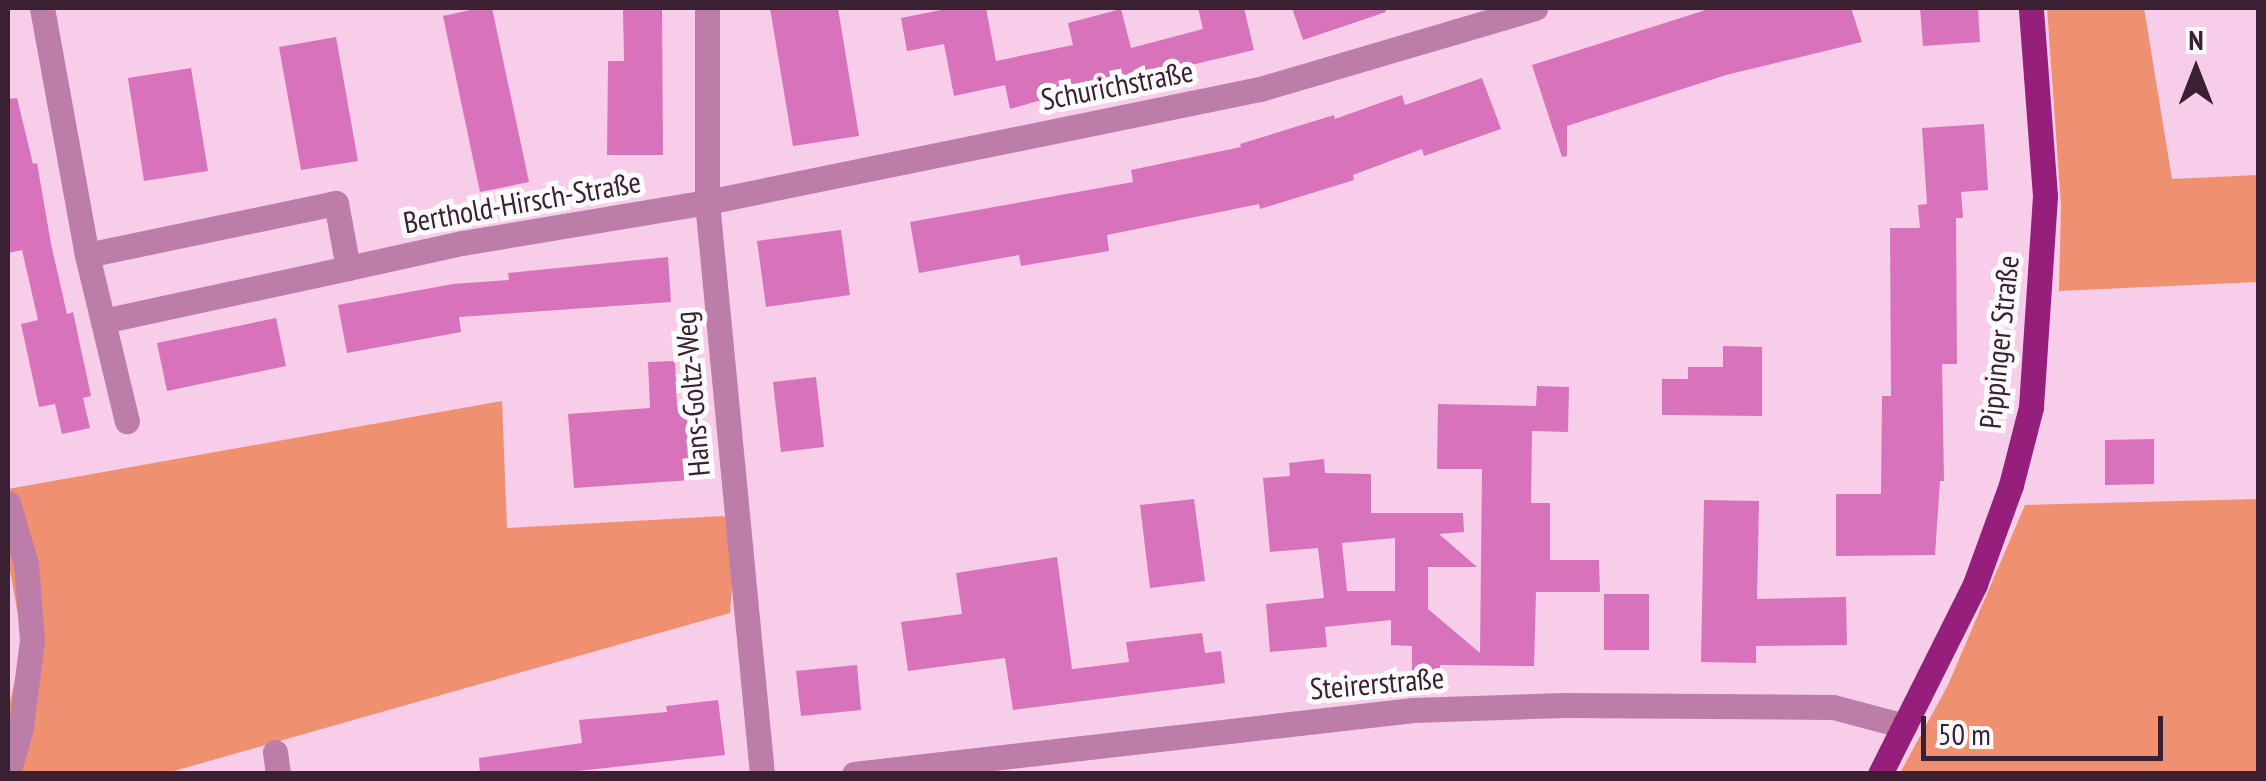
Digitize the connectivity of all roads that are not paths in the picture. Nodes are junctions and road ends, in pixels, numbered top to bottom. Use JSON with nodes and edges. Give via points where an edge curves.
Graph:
{"nodes":[{"id":1,"x":42,"y":8,"type":"edge"},
{"id":2,"x":707,"y":8,"type":"edge"},
{"id":3,"x":1535,"y":8,"type":"edge"},
{"id":4,"x":2032,"y":8,"type":"edge"},
{"id":5,"x":707,"y":202,"type":"junction"},
{"id":6,"x":87,"y":255,"type":"junction"},
{"id":7,"x":348,"y":268,"type":"junction"},
{"id":8,"x":104,"y":322,"type":"junction"},
{"id":9,"x":127,"y":421,"type":"dead end"},
{"id":10,"x":8,"y":502,"type":"edge"},
{"id":11,"x":1906,"y":726,"type":"junction"},
{"id":12,"x":8,"y":774,"type":"edge"},
{"id":13,"x":762,"y":774,"type":"edge"},
{"id":14,"x":854,"y":774,"type":"edge"},
{"id":15,"x":1880,"y":774,"type":"edge"}],
"edges":[{"from":1,"to":6,"type":"street"},
{"from":2,"to":5,"type":"street","name":"Hans-Goltz-Weg"},
{"from":3,"to":5,"type":"street","name":"Schurichstraße","via":[[1260,89]]},
{"from":4,"to":11,"type":"main road","name":"Pippinger Straße","via":[[2045,196],[2030,407],[2011,485],[1975,584]]},
{"from":5,"to":7,"type":"street","name":"Berthold-Hirsch-Straße"},
{"from":5,"to":13,"type":"street","name":"Hans-Goltz-Weg"},
{"from":6,"to":7,"type":"street","via":[[336,203]]},
{"from":6,"to":8,"type":"street"},
{"from":7,"to":8,"type":"street","name":"Berthold-Hirsch-Straße"},
{"from":8,"to":9,"type":"street"},
{"from":10,"to":12,"type":"street","via":[[26,564],[32,640]]},
{"from":11,"to":14,"type":"street","name":"Steirerstraße","via":[[1833,707],[1413,710]]},
{"from":11,"to":15,"type":"main road","name":"Pippinger Straße"}]}
